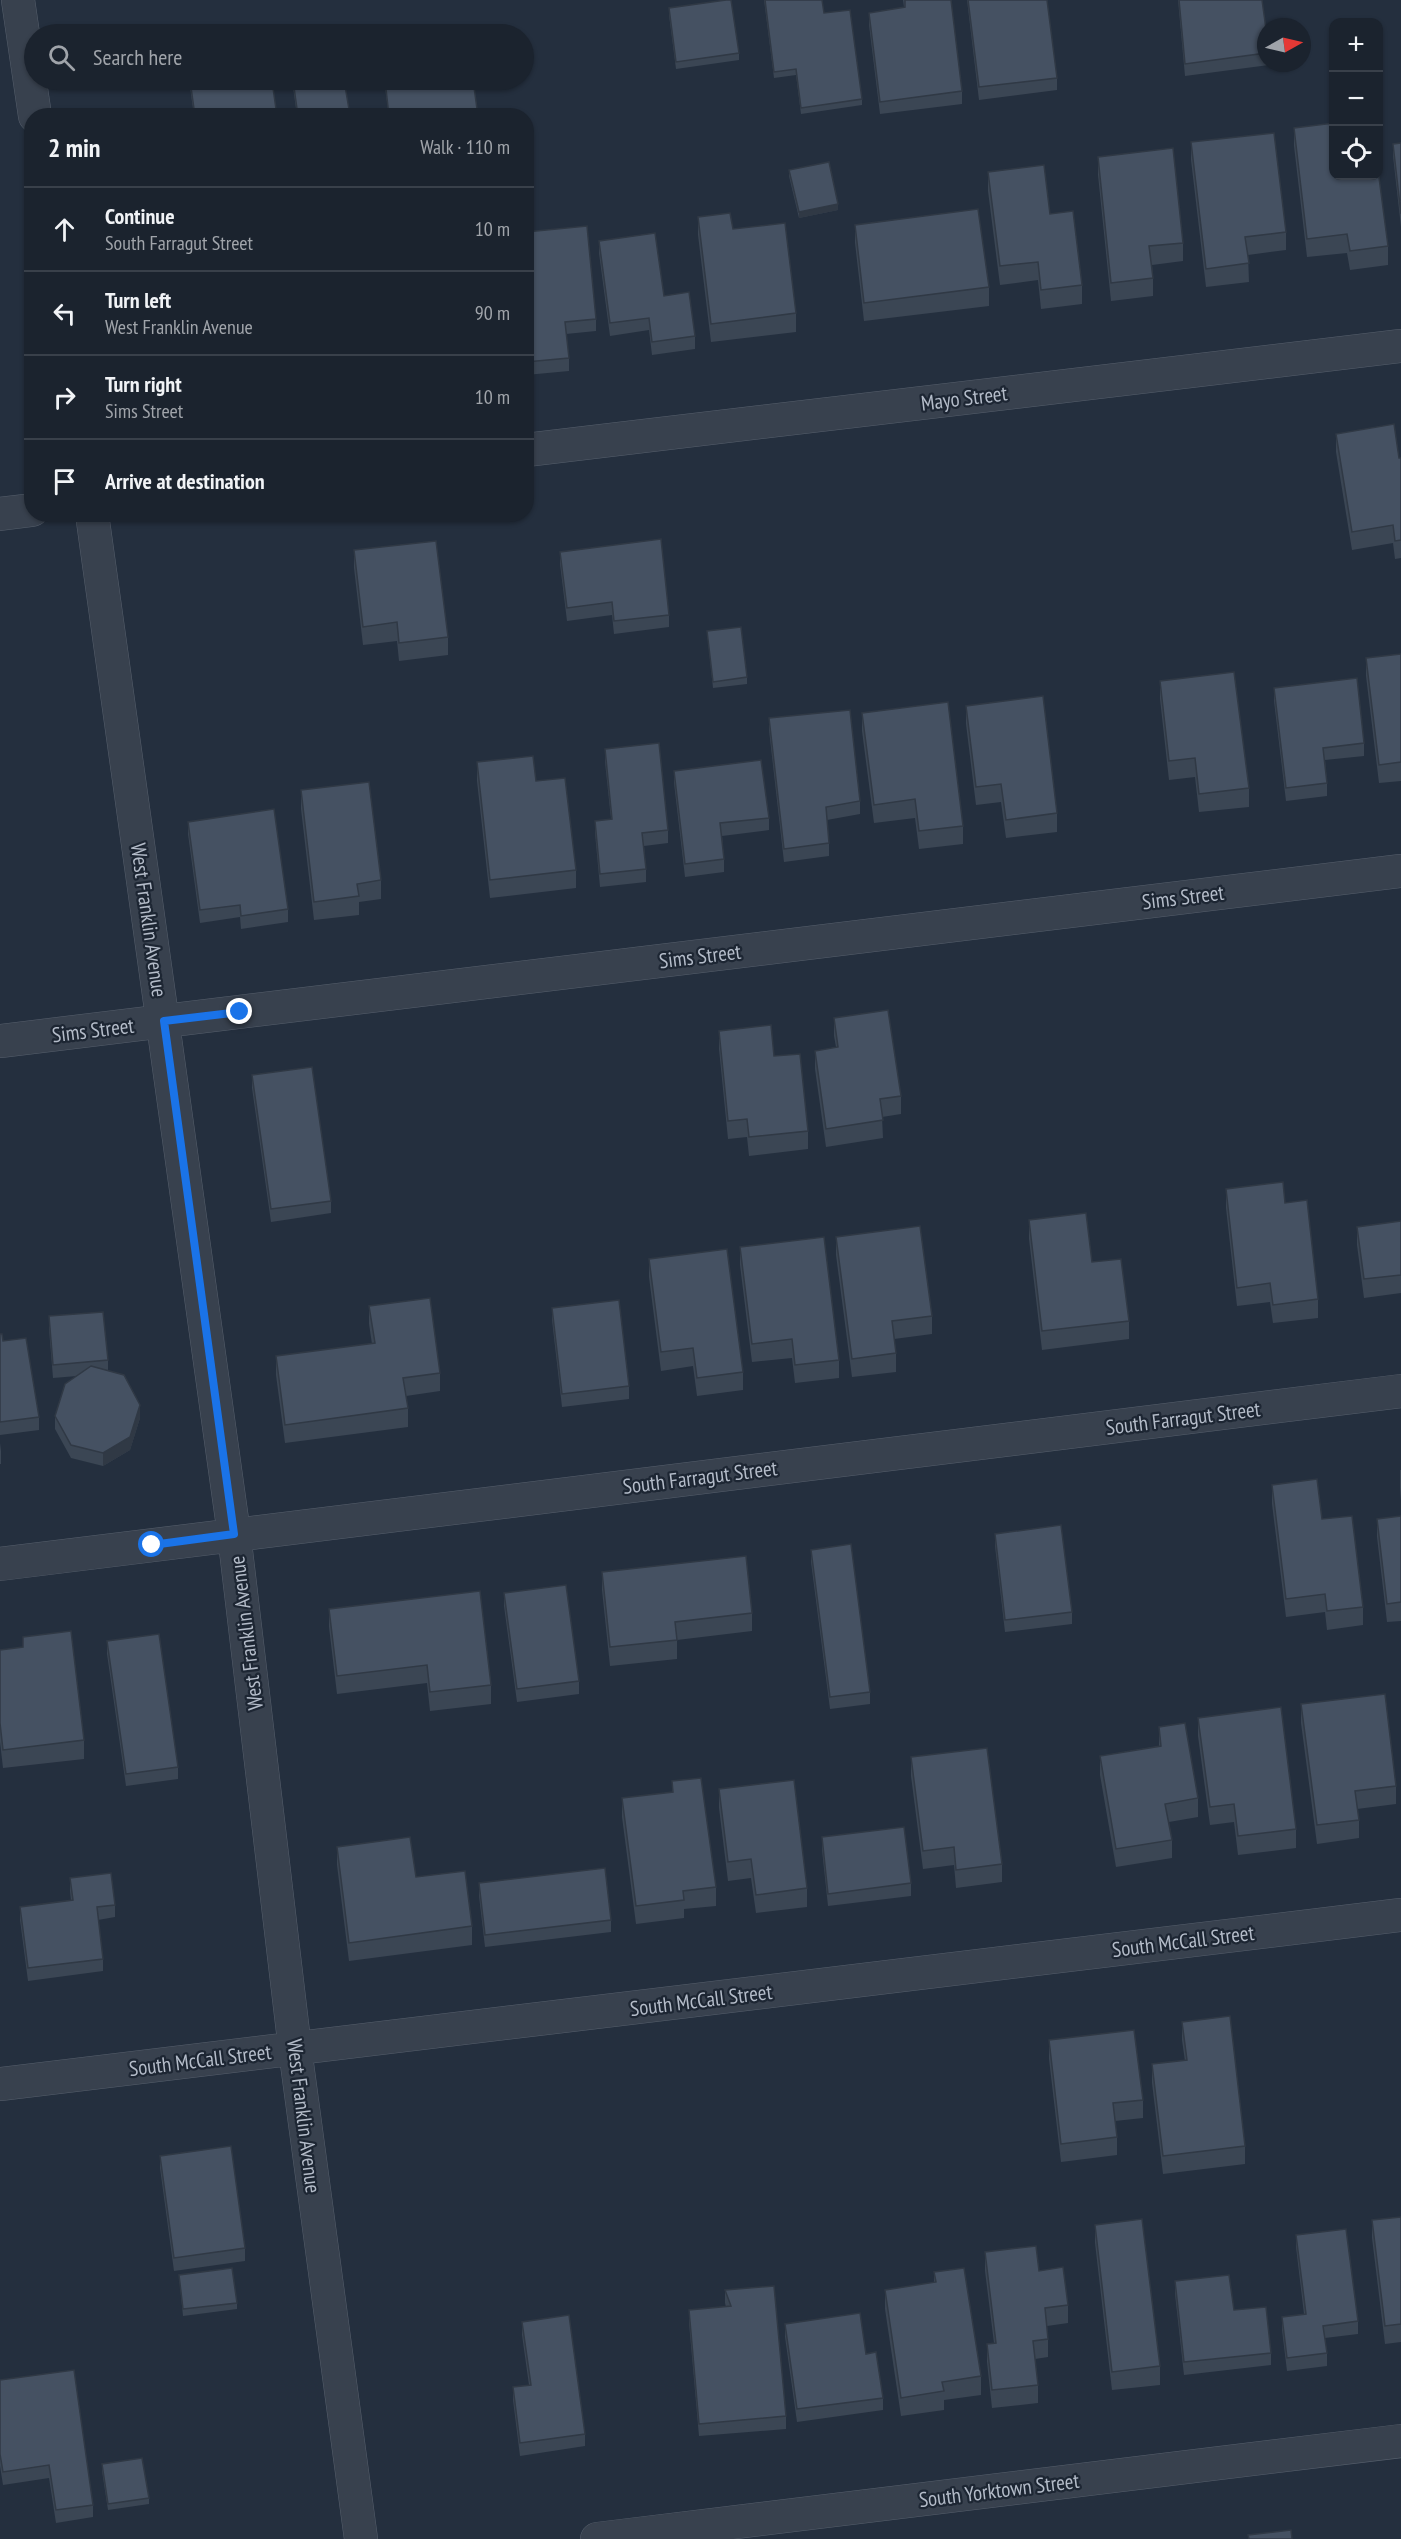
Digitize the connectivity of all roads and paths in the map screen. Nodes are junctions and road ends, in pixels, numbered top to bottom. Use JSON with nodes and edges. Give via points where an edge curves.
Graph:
{"nodes":[{"id":1,"x":18,"y":0,"type":"edge"},
{"id":2,"x":24,"y":41,"type":"edge"},
{"id":3,"x":31,"y":90,"type":"edge"},
{"id":4,"x":34,"y":108,"type":"edge"},
{"id":5,"x":1401,"y":346,"type":"edge"},
{"id":6,"x":534,"y":449,"type":"edge"},
{"id":7,"x":24,"y":511,"type":"edge"},
{"id":8,"x":0,"y":514,"type":"edge"},
{"id":9,"x":93,"y":522,"type":"edge"},
{"id":10,"x":1401,"y":871,"type":"edge"},
{"id":11,"x":164,"y":1021,"type":"junction"},
{"id":12,"x":0,"y":1041,"type":"edge"},
{"id":13,"x":1401,"y":1391,"type":"edge"},
{"id":14,"x":234,"y":1534,"type":"junction"},
{"id":15,"x":0,"y":1564,"type":"edge"},
{"id":16,"x":1401,"y":1915,"type":"edge"},
{"id":17,"x":296,"y":2049,"type":"junction"},
{"id":18,"x":0,"y":2084,"type":"edge"},
{"id":19,"x":1401,"y":2441,"type":"edge"},
{"id":20,"x":361,"y":2539,"type":"edge"},
{"id":21,"x":597,"y":2539,"type":"edge"}],
"edges":[{"from":1,"to":2,"type":"street"},
{"from":3,"to":4,"type":"street"},
{"from":5,"to":6,"type":"street","name":"Mayo Street"},
{"from":7,"to":8,"type":"street"},
{"from":9,"to":11,"type":"street","name":"West Franklin Avenue"},
{"from":10,"to":11,"type":"street","name":"Sims Street"},
{"from":11,"to":12,"type":"street","name":"Sims Street"},
{"from":11,"to":14,"type":"street","name":"West Franklin Avenue"},
{"from":13,"to":14,"type":"street","name":"South Farragut Street"},
{"from":14,"to":15,"type":"street","name":"South Farragut Street"},
{"from":14,"to":17,"type":"street","name":"West Franklin Avenue"},
{"from":16,"to":17,"type":"street","name":"South McCall Street"},
{"from":17,"to":18,"type":"street","name":"South McCall Street"},
{"from":17,"to":20,"type":"street","name":"West Franklin Avenue"},
{"from":19,"to":21,"type":"street","name":"South Yorktown Street"}]}
